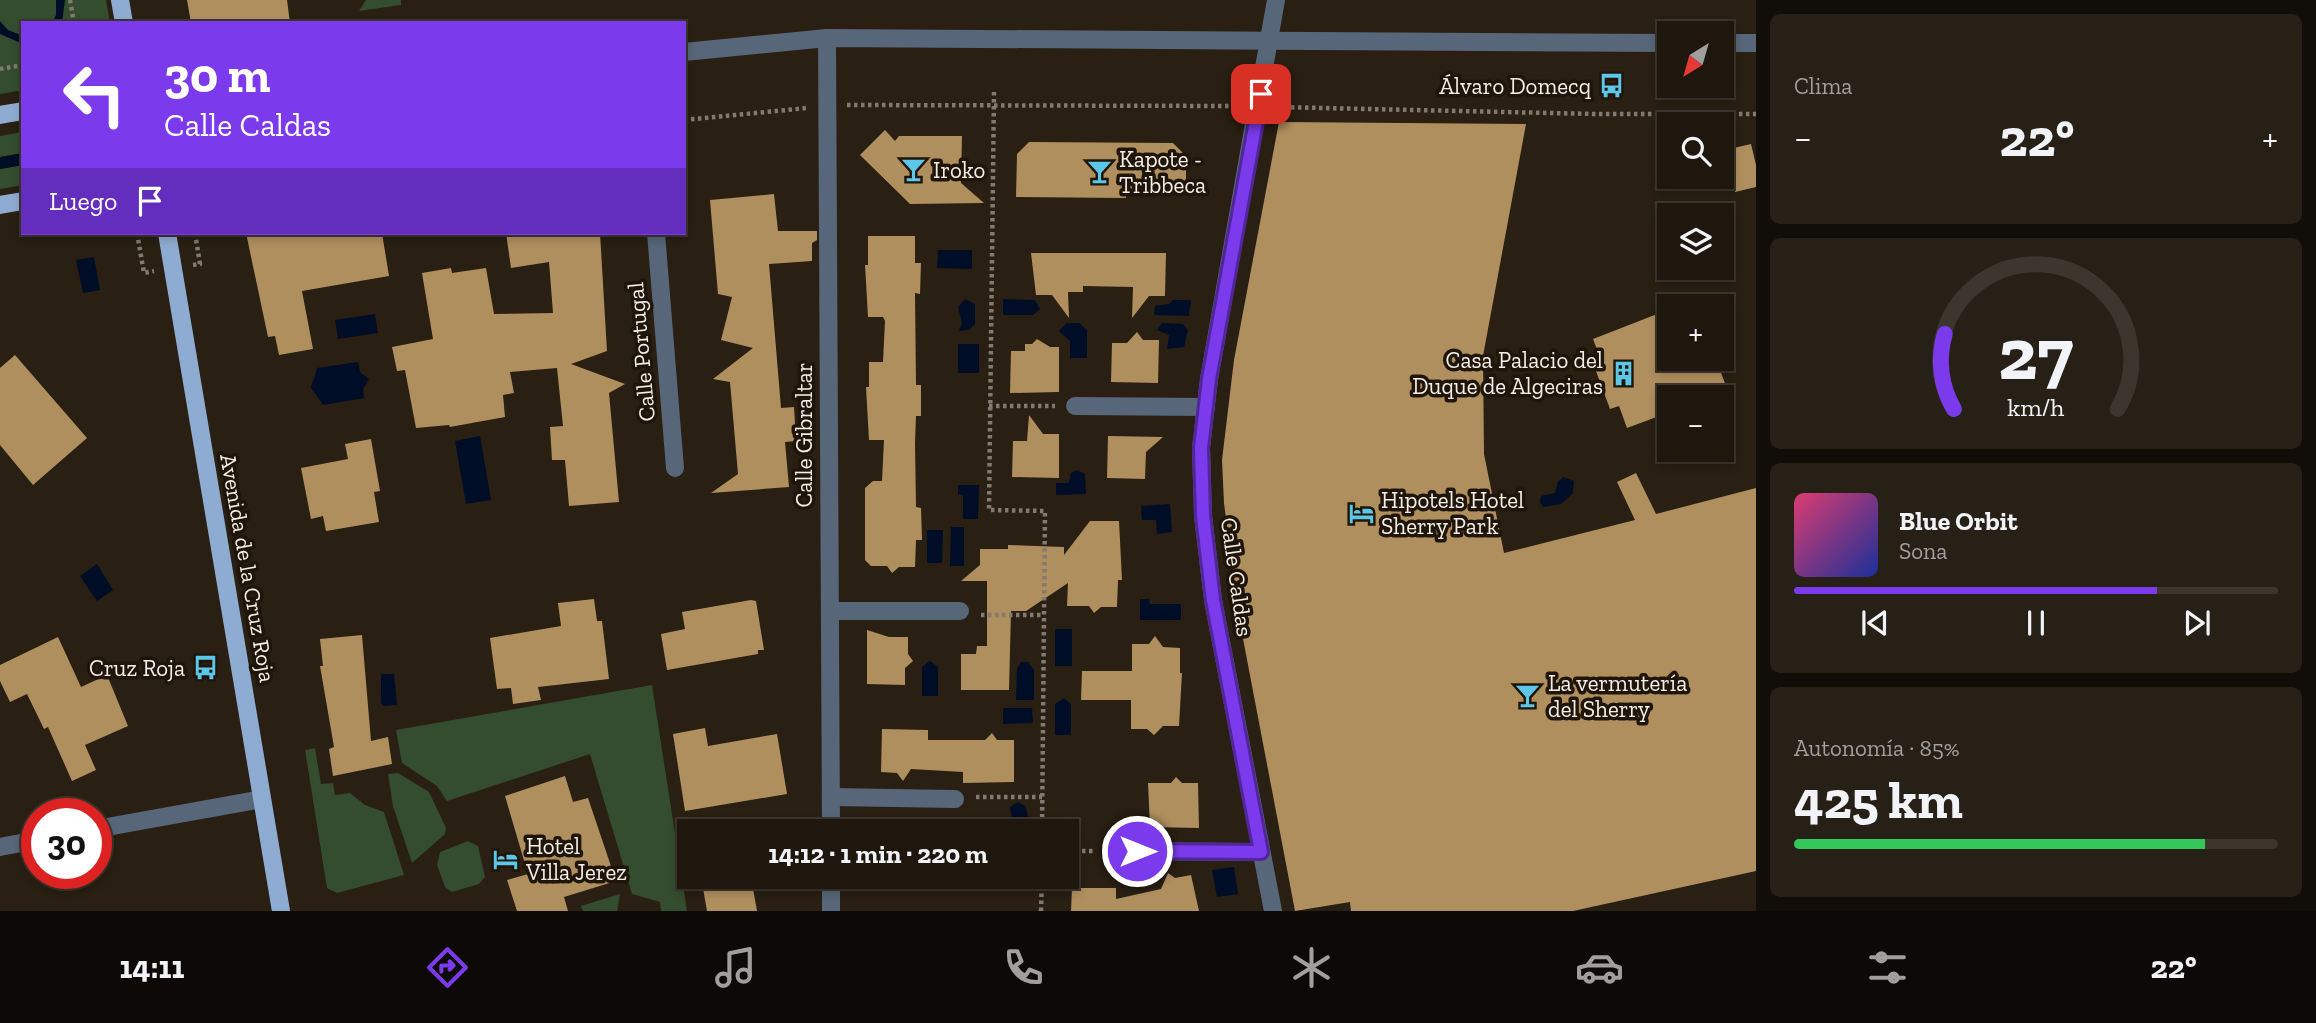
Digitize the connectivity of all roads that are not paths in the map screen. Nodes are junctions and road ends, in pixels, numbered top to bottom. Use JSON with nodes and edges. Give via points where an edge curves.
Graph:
{"nodes":[{"id":1,"x":120,"y":0,"type":"edge"},
{"id":2,"x":1276,"y":0,"type":"edge"},
{"id":3,"x":124,"y":21,"type":"edge"},
{"id":4,"x":827,"y":38,"type":"junction"},
{"id":5,"x":1269,"y":40,"type":"junction"},
{"id":6,"x":1657,"y":43,"type":"edge"},
{"id":7,"x":1734,"y":43,"type":"edge"},
{"id":8,"x":1756,"y":43,"type":"edge"},
{"id":9,"x":686,"y":52,"type":"edge"},
{"id":10,"x":21,"y":111,"type":"edge"},
{"id":11,"x":0,"y":115,"type":"edge"},
{"id":12,"x":21,"y":201,"type":"edge"},
{"id":13,"x":0,"y":205,"type":"edge"},
{"id":14,"x":167,"y":235,"type":"edge"},
{"id":15,"x":656,"y":235,"type":"edge"},
{"id":16,"x":1074,"y":406,"type":"road end"},
{"id":17,"x":1206,"y":407,"type":"junction"},
{"id":18,"x":675,"y":468,"type":"dead end"},
{"id":19,"x":830,"y":611,"type":"junction"},
{"id":20,"x":960,"y":611,"type":"road end"},
{"id":21,"x":831,"y":797,"type":"junction"},
{"id":22,"x":262,"y":799,"type":"junction"},
{"id":23,"x":955,"y":799,"type":"road end"},
{"id":24,"x":831,"y":819,"type":"edge"},
{"id":25,"x":112,"y":827,"type":"edge"},
{"id":26,"x":21,"y":844,"type":"edge"},
{"id":27,"x":0,"y":847,"type":"edge"},
{"id":28,"x":1113,"y":851,"type":"dead end"},
{"id":29,"x":1261,"y":852,"type":"junction"},
{"id":30,"x":831,"y":889,"type":"edge"},
{"id":31,"x":281,"y":911,"type":"edge"},
{"id":32,"x":831,"y":911,"type":"edge"},
{"id":33,"x":1273,"y":911,"type":"edge"}],
"edges":[{"from":1,"to":3,"type":"main road"},
{"from":2,"to":5,"type":"street","name":"Calle Caldas"},
{"from":4,"to":5,"type":"street"},
{"from":4,"to":9,"type":"street"},
{"from":4,"to":19,"type":"street","name":"Calle Gibraltar"},
{"from":5,"to":6,"type":"street"},
{"from":5,"to":17,"type":"street","name":"Calle Caldas"},
{"from":7,"to":8,"type":"street"},
{"from":10,"to":11,"type":"main road"},
{"from":12,"to":13,"type":"main road"},
{"from":14,"to":22,"type":"main road","name":"Avenida de la Cruz Roja"},
{"from":15,"to":18,"type":"street","name":"Calle Portugal"},
{"from":16,"to":17,"type":"street"},
{"from":17,"to":29,"type":"street","name":"Calle Caldas","via":[[1201,448],[1209,575]]},
{"from":19,"to":20,"type":"street"},
{"from":19,"to":21,"type":"street","name":"Calle Gibraltar"},
{"from":21,"to":23,"type":"street"},
{"from":21,"to":24,"type":"street","name":"Calle Gibraltar"},
{"from":22,"to":25,"type":"street"},
{"from":22,"to":31,"type":"main road","name":"Avenida de la Cruz Roja"},
{"from":26,"to":27,"type":"street"},
{"from":28,"to":29,"type":"street"},
{"from":29,"to":33,"type":"street","name":"Calle Caldas"},
{"from":30,"to":32,"type":"street"}]}
